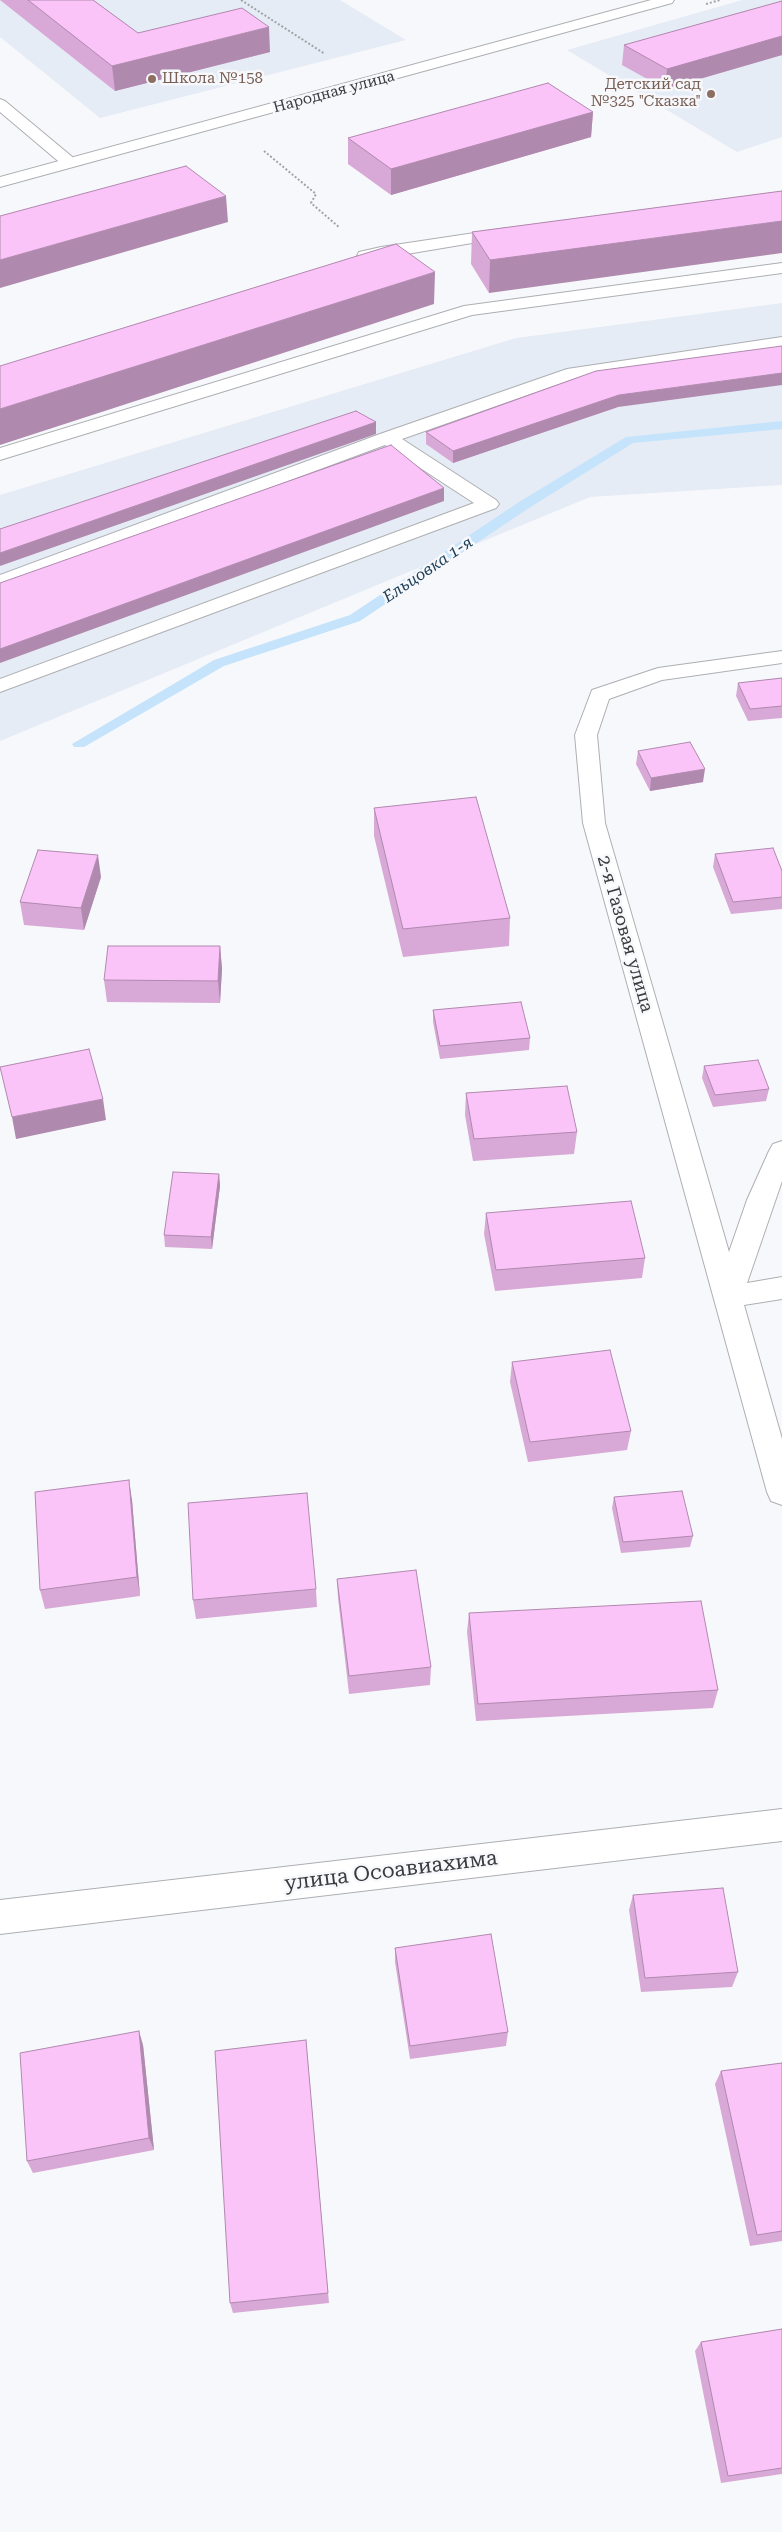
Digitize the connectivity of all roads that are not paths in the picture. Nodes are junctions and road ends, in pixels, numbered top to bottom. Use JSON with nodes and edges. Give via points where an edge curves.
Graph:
{"nodes":[{"id":1,"x":667,"y":0,"type":"edge"},
{"id":2,"x":0,"y":104,"type":"edge"},
{"id":3,"x":70,"y":163,"type":"junction"},
{"id":4,"x":0,"y":182,"type":"edge"},
{"id":5,"x":528,"y":231,"type":"edge"},
{"id":6,"x":352,"y":260,"type":"edge"},
{"id":7,"x":782,"y":268,"type":"edge"},
{"id":8,"x":782,"y":342,"type":"edge"},
{"id":9,"x":387,"y":438,"type":"junction"},
{"id":10,"x":0,"y":454,"type":"edge"},
{"id":11,"x":0,"y":582,"type":"edge"},
{"id":12,"x":782,"y":657,"type":"edge"},
{"id":13,"x":0,"y":686,"type":"edge"},
{"id":14,"x":782,"y":1151,"type":"edge"},
{"id":15,"x":782,"y":1288,"type":"edge"},
{"id":16,"x":728,"y":1296,"type":"junction"},
{"id":17,"x":782,"y":1492,"type":"edge"},
{"id":18,"x":782,"y":1826,"type":"edge"},
{"id":19,"x":0,"y":1917,"type":"edge"}],
"edges":[{"from":1,"to":3,"type":"street","name":"Народная улица"},
{"from":2,"to":3,"type":"street"},
{"from":3,"to":4,"type":"street","name":"Народная улица"},
{"from":5,"to":6,"type":"street"},
{"from":7,"to":10,"type":"street","via":[[470,310]]},
{"from":8,"to":9,"type":"street","via":[[573,373]]},
{"from":9,"to":11,"type":"street"},
{"from":9,"to":13,"type":"street","via":[[489,504]]},
{"from":12,"to":16,"type":"street","name":"2-я Газовая улица","via":[[658,674],[600,696],[586,735],[594,822]]},
{"from":14,"to":16,"type":"street","via":[[760,1200]]},
{"from":15,"to":16,"type":"street"},
{"from":16,"to":17,"type":"street","name":"2-я Газовая улица"},
{"from":18,"to":19,"type":"street","name":"улица Осоавиахима"}]}
